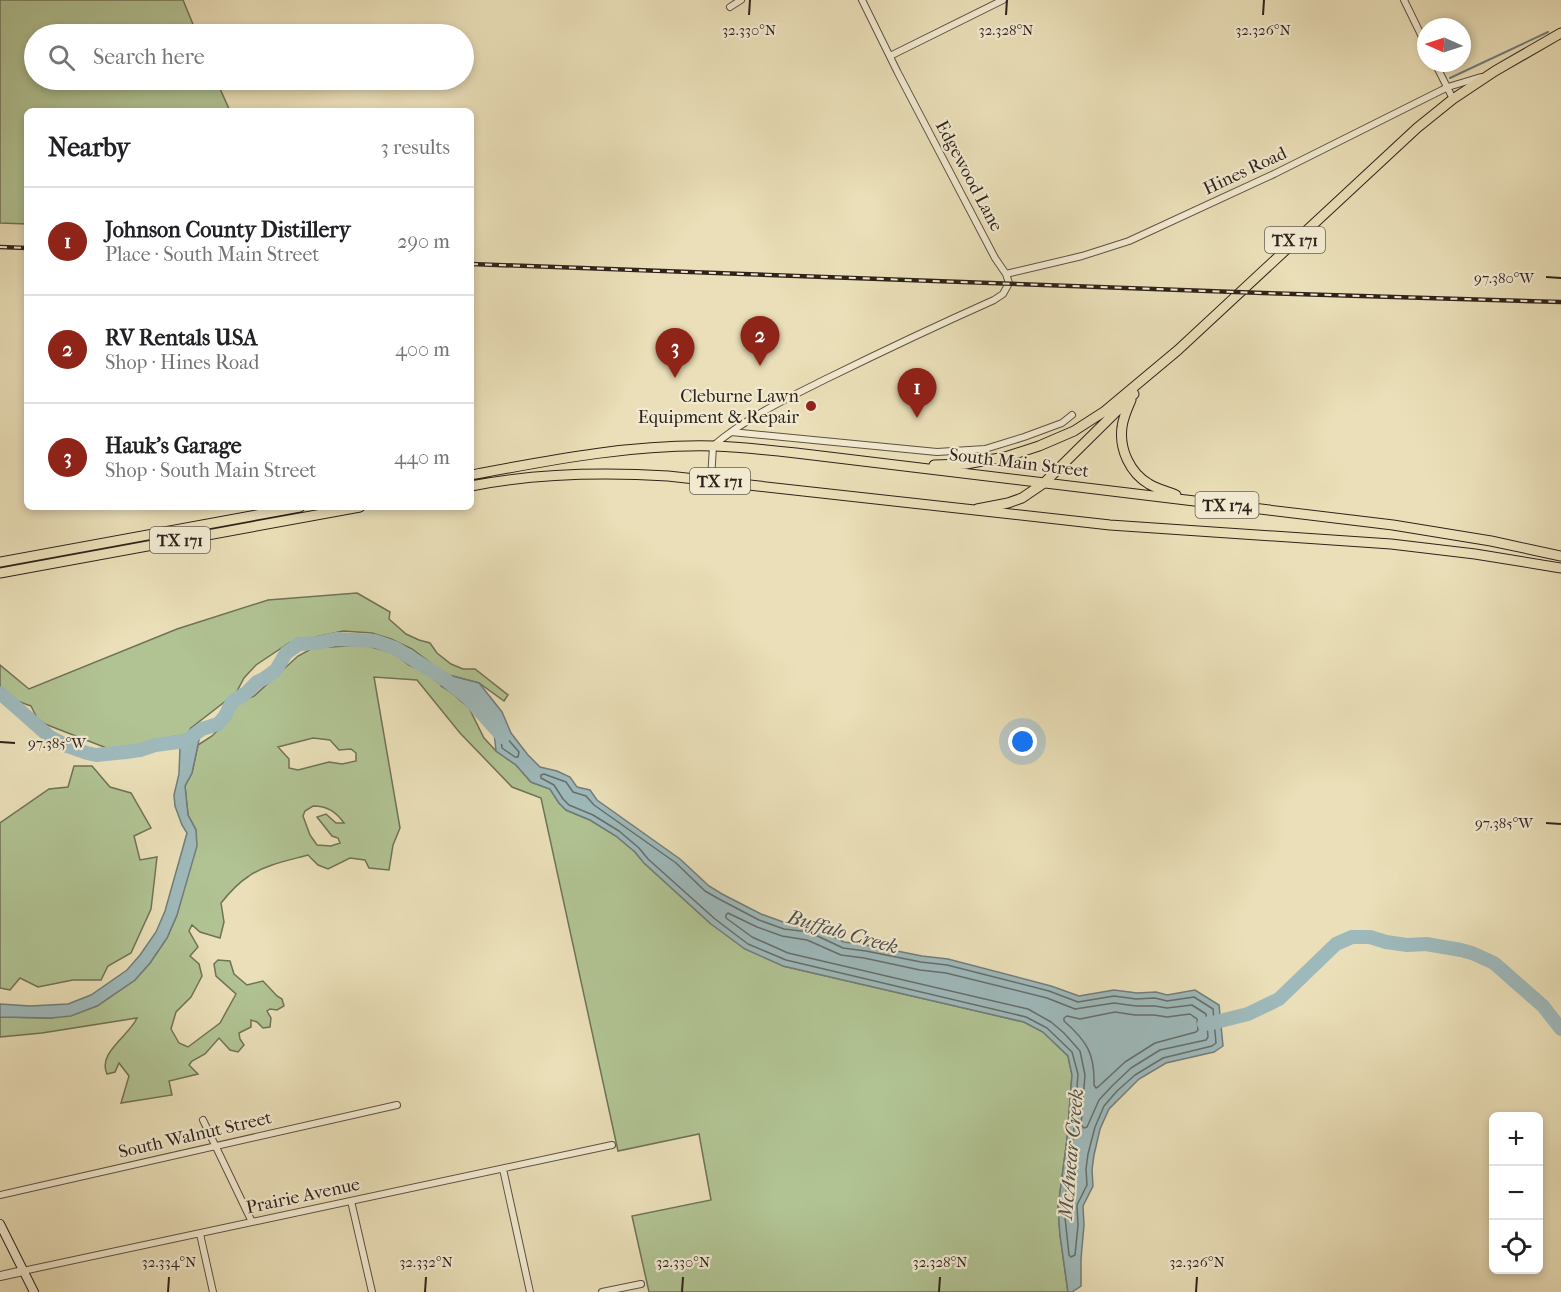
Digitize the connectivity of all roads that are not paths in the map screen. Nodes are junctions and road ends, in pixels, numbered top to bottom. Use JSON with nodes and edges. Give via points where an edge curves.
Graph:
{"nodes":[{"id":1,"x":741,"y":0,"type":"edge"},
{"id":2,"x":862,"y":0,"type":"edge"},
{"id":3,"x":1003,"y":0,"type":"edge"},
{"id":4,"x":1404,"y":0,"type":"edge"},
{"id":5,"x":730,"y":7,"type":"dead end"},
{"id":6,"x":1417,"y":27,"type":"edge"},
{"id":7,"x":1561,"y":33,"type":"edge"},
{"id":8,"x":890,"y":56,"type":"junction"},
{"id":9,"x":1440,"y":72,"type":"edge"},
{"id":10,"x":1490,"y":75,"type":"junction"},
{"id":11,"x":1448,"y":87,"type":"junction"},
{"id":12,"x":1453,"y":99,"type":"junction"},
{"id":13,"x":1006,"y":274,"type":"junction"},
{"id":14,"x":1178,"y":350,"type":"junction"},
{"id":15,"x":1132,"y":396,"type":"junction"},
{"id":16,"x":1072,"y":415,"type":"dead end"},
{"id":17,"x":730,"y":432,"type":"junction"},
{"id":18,"x":713,"y":446,"type":"junction"},
{"id":19,"x":917,"y":467,"type":"junction"},
{"id":20,"x":474,"y":474,"type":"edge"},
{"id":21,"x":711,"y":480,"type":"junction"},
{"id":22,"x":1044,"y":483,"type":"junction"},
{"id":23,"x":474,"y":485,"type":"edge"},
{"id":24,"x":1189,"y":500,"type":"junction"},
{"id":25,"x":284,"y":510,"type":"edge"},
{"id":26,"x":344,"y":510,"type":"edge"},
{"id":27,"x":969,"y":510,"type":"junction"},
{"id":28,"x":1561,"y":556,"type":"edge"},
{"id":29,"x":0,"y":562,"type":"edge"},
{"id":30,"x":1561,"y":568,"type":"edge"},
{"id":31,"x":0,"y":573,"type":"edge"},
{"id":32,"x":397,"y":1105,"type":"dead end"},
{"id":33,"x":203,"y":1120,"type":"dead end"},
{"id":34,"x":216,"y":1145,"type":"junction"},
{"id":35,"x":612,"y":1145,"type":"dead end"},
{"id":36,"x":503,"y":1169,"type":"junction"},
{"id":37,"x":0,"y":1195,"type":"edge"},
{"id":38,"x":351,"y":1201,"type":"junction"},
{"id":39,"x":252,"y":1222,"type":"junction"},
{"id":40,"x":0,"y":1224,"type":"edge"},
{"id":41,"x":200,"y":1234,"type":"junction"},
{"id":42,"x":23,"y":1271,"type":"junction"},
{"id":43,"x":0,"y":1276,"type":"edge"},
{"id":44,"x":641,"y":1284,"type":"dead end"},
{"id":45,"x":34,"y":1292,"type":"edge"},
{"id":46,"x":213,"y":1292,"type":"edge"},
{"id":47,"x":372,"y":1292,"type":"edge"},
{"id":48,"x":530,"y":1292,"type":"edge"},
{"id":49,"x":602,"y":1292,"type":"edge"}],
"edges":[{"from":1,"to":5,"type":"street"},
{"from":2,"to":8,"type":"street","name":"Edgewood Lane"},
{"from":3,"to":8,"type":"street"},
{"from":4,"to":6,"type":"street"},
{"from":7,"to":10,"type":"main road","number":"TX 171"},
{"from":8,"to":13,"type":"street","name":"Edgewood Lane"},
{"from":9,"to":11,"type":"street"},
{"from":10,"to":11,"type":"street","name":"Hines Road"},
{"from":10,"to":12,"type":"main road","number":"TX 171"},
{"from":11,"to":12,"type":"street"},
{"from":11,"to":13,"type":"street","name":"Hines Road","via":[[1129,241]]},
{"from":12,"to":14,"type":"main road","number":"TX 171"},
{"from":13,"to":17,"type":"street","via":[[1009,283],[994,300],[773,406]]},
{"from":14,"to":15,"type":"main road","number":"TX 171"},
{"from":14,"to":19,"type":"main road","number":"TX 171","via":[[1074,431],[1005,458]]},
{"from":15,"to":22,"type":"main road","number":"TX 171"},
{"from":15,"to":24,"type":"main road","via":[[1121,440],[1131,466],[1151,485]]},
{"from":16,"to":17,"type":"street","via":[[1062,423],[985,449],[946,452]]},
{"from":17,"to":18,"type":"street"},
{"from":18,"to":19,"type":"main road","name":"South Main Street","number":"TX 171"},
{"from":18,"to":20,"type":"main road","name":"South Main Street","number":"TX 171","via":[[609,452]]},
{"from":18,"to":21,"type":"street"},
{"from":19,"to":22,"type":"main road","name":"South Main Street","number":"TX 174"},
{"from":21,"to":23,"type":"main road","number":"TX 171","via":[[610,473],[523,477]]},
{"from":21,"to":27,"type":"main road","number":"TX 171"},
{"from":22,"to":24,"type":"main road","name":"South Main Street","number":"TX 174"},
{"from":22,"to":27,"type":"main road","number":"TX 171","via":[[1022,498]]},
{"from":24,"to":28,"type":"main road","name":"South Main Street","number":"TX 174","via":[[1393,525]]},
{"from":25,"to":29,"type":"main road","number":"TX 171"},
{"from":26,"to":31,"type":"main road","number":"TX 171"},
{"from":27,"to":30,"type":"main road","number":"TX 174","via":[[1110,525],[1391,544]]},
{"from":32,"to":34,"type":"street","name":"South Walnut Street"},
{"from":33,"to":34,"type":"street"},
{"from":34,"to":37,"type":"street","name":"South Walnut Street"},
{"from":34,"to":39,"type":"street"},
{"from":35,"to":36,"type":"street","name":"Prairie Avenue"},
{"from":36,"to":38,"type":"street","name":"Prairie Avenue"},
{"from":36,"to":48,"type":"street"},
{"from":38,"to":39,"type":"street","name":"Prairie Avenue"},
{"from":38,"to":47,"type":"street"},
{"from":39,"to":41,"type":"street","name":"Prairie Avenue"},
{"from":40,"to":42,"type":"main road"},
{"from":41,"to":42,"type":"street","name":"Prairie Avenue"},
{"from":41,"to":46,"type":"street"},
{"from":42,"to":43,"type":"street","name":"Prairie Avenue"},
{"from":42,"to":45,"type":"main road"},
{"from":44,"to":49,"type":"street"}]}
